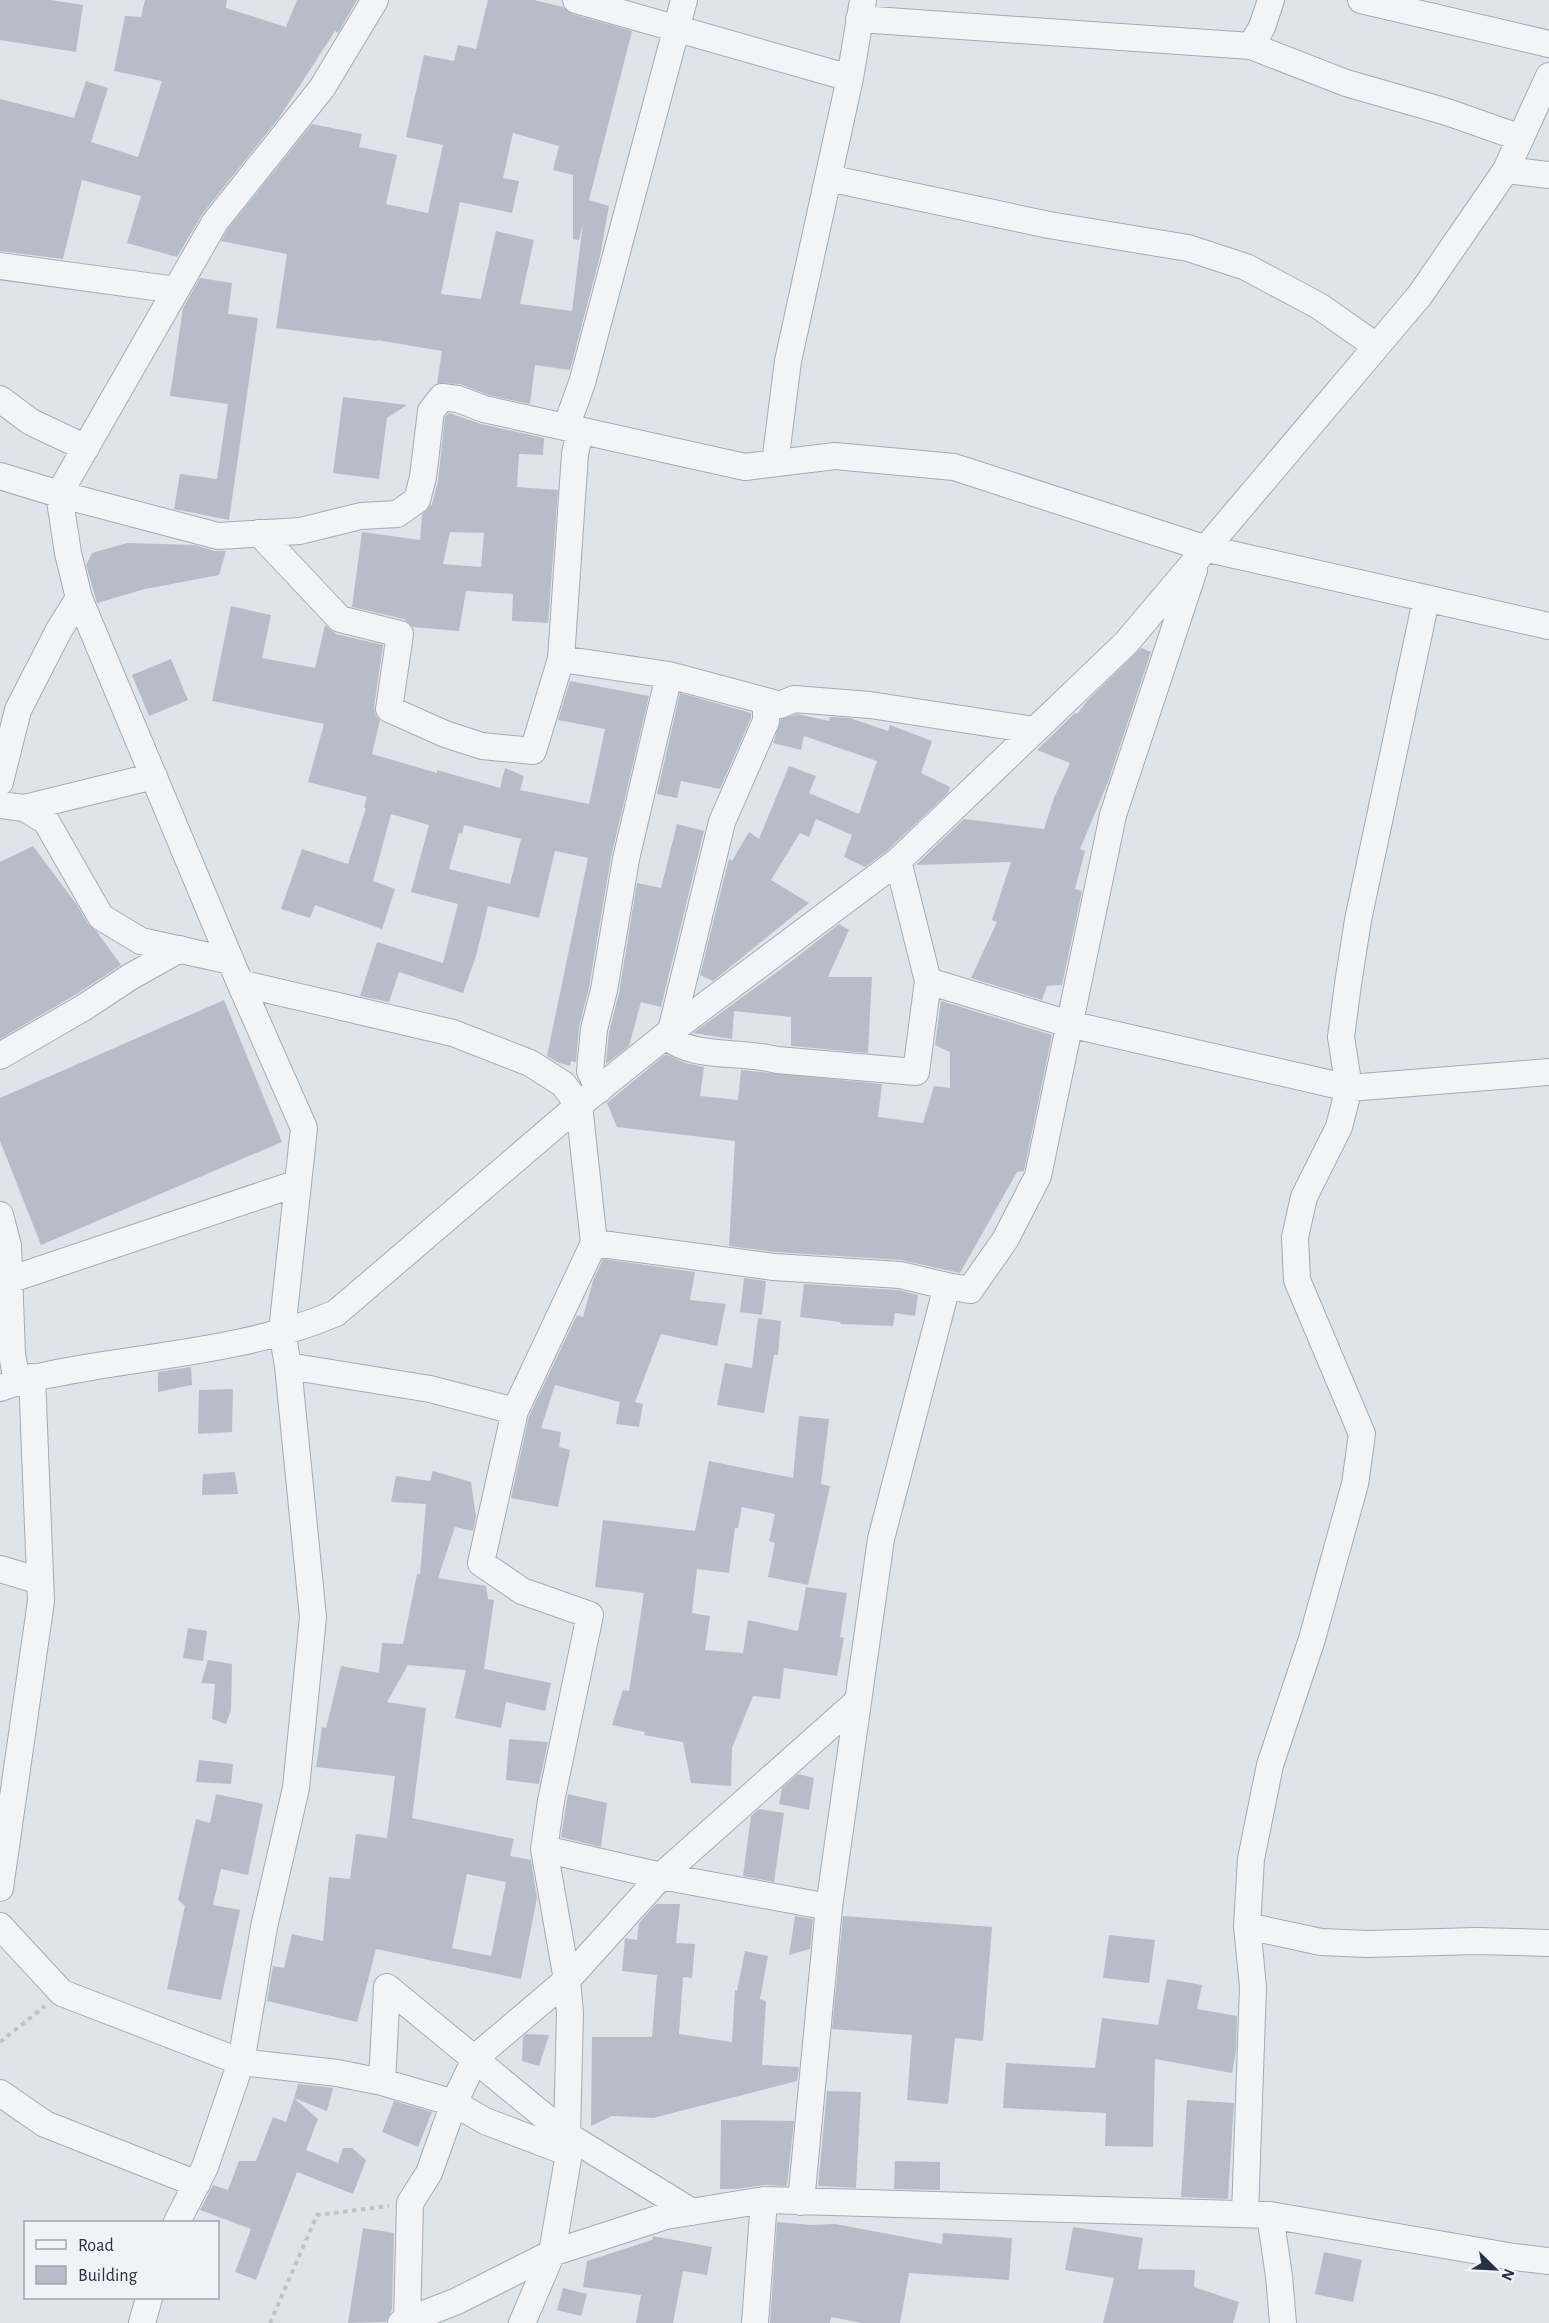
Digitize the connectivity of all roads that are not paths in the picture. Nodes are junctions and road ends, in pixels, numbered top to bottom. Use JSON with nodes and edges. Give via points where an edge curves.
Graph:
{"nodes":[{"id":1,"x":375,"y":0,"type":"edge"},
{"id":2,"x":576,"y":0,"type":"edge"},
{"id":3,"x":684,"y":0,"type":"edge"},
{"id":4,"x":1271,"y":0,"type":"edge"},
{"id":5,"x":1361,"y":0,"type":"edge"},
{"id":6,"x":861,"y":9,"type":"edge"},
{"id":7,"x":676,"y":29,"type":"junction"},
{"id":8,"x":1549,"y":44,"type":"edge"},
{"id":9,"x":1251,"y":46,"type":"junction"},
{"id":10,"x":1549,"y":76,"type":"edge"},
{"id":11,"x":850,"y":78,"type":"junction"},
{"id":12,"x":1521,"y":138,"type":"junction"},
{"id":13,"x":1506,"y":170,"type":"junction"},
{"id":14,"x":1549,"y":175,"type":"edge"},
{"id":15,"x":828,"y":178,"type":"junction"},
{"id":16,"x":0,"y":266,"type":"edge"},
{"id":17,"x":176,"y":290,"type":"junction"},
{"id":18,"x":1376,"y":346,"type":"junction"},
{"id":19,"x":0,"y":399,"type":"edge"},
{"id":20,"x":573,"y":429,"type":"junction"},
{"id":21,"x":86,"y":447,"type":"junction"},
{"id":22,"x":775,"y":464,"type":"junction"},
{"id":23,"x":0,"y":476,"type":"edge"},
{"id":24,"x":59,"y":494,"type":"junction"},
{"id":25,"x":259,"y":533,"type":"junction"},
{"id":26,"x":1204,"y":548,"type":"junction"},
{"id":27,"x":79,"y":598,"type":"junction"},
{"id":28,"x":1426,"y":600,"type":"junction"},
{"id":29,"x":1549,"y":626,"type":"edge"},
{"id":30,"x":561,"y":659,"type":"junction"},
{"id":31,"x":669,"y":675,"type":"junction"},
{"id":32,"x":766,"y":701,"type":"junction"},
{"id":33,"x":1034,"y":730,"type":"junction"},
{"id":34,"x":154,"y":777,"type":"junction"},
{"id":35,"x":0,"y":782,"type":"edge"},
{"id":36,"x":12,"y":806,"type":"edge"},
{"id":37,"x":898,"y":861,"type":"junction"},
{"id":38,"x":180,"y":949,"type":"junction"},
{"id":39,"x":236,"y":972,"type":"junction"},
{"id":40,"x":928,"y":981,"type":"junction"},
{"id":41,"x":1069,"y":1024,"type":"junction"},
{"id":42,"x":668,"y":1033,"type":"junction"},
{"id":43,"x":0,"y":1056,"type":"edge"},
{"id":44,"x":1549,"y":1072,"type":"edge"},
{"id":45,"x":1349,"y":1088,"type":"junction"},
{"id":46,"x":589,"y":1097,"type":"junction"},
{"id":47,"x":298,"y":1183,"type":"junction"},
{"id":48,"x":0,"y":1215,"type":"edge"},
{"id":49,"x":594,"y":1243,"type":"junction"},
{"id":50,"x":5,"y":1281,"type":"edge"},
{"id":51,"x":946,"y":1286,"type":"junction"},
{"id":52,"x":282,"y":1331,"type":"junction"},
{"id":53,"x":288,"y":1365,"type":"junction"},
{"id":54,"x":16,"y":1382,"type":"edge"},
{"id":55,"x":515,"y":1411,"type":"junction"},
{"id":56,"x":0,"y":1569,"type":"edge"},
{"id":57,"x":40,"y":1581,"type":"junction"},
{"id":58,"x":858,"y":1701,"type":"junction"},
{"id":59,"x":544,"y":1849,"type":"junction"},
{"id":60,"x":661,"y":1876,"type":"junction"},
{"id":61,"x":0,"y":1888,"type":"edge"},
{"id":62,"x":829,"y":1907,"type":"junction"},
{"id":63,"x":0,"y":1926,"type":"edge"},
{"id":64,"x":1247,"y":1926,"type":"junction"},
{"id":65,"x":1549,"y":1943,"type":"edge"},
{"id":66,"x":567,"y":1980,"type":"junction"},
{"id":67,"x":476,"y":2057,"type":"junction"},
{"id":68,"x":241,"y":2062,"type":"junction"},
{"id":69,"x":382,"y":2082,"type":"junction"},
{"id":70,"x":0,"y":2092,"type":"edge"},
{"id":71,"x":454,"y":2103,"type":"junction"},
{"id":72,"x":568,"y":2144,"type":"junction"},
{"id":73,"x":197,"y":2184,"type":"junction"},
{"id":74,"x":764,"y":2200,"type":"junction"},
{"id":75,"x":801,"y":2202,"type":"junction"},
{"id":76,"x":692,"y":2212,"type":"junction"},
{"id":77,"x":1245,"y":2214,"type":"junction"},
{"id":78,"x":1270,"y":2215,"type":"junction"},
{"id":79,"x":178,"y":2221,"type":"edge"},
{"id":80,"x":552,"y":2253,"type":"junction"},
{"id":81,"x":1549,"y":2261,"type":"edge"},
{"id":82,"x":149,"y":2299,"type":"edge"},
{"id":83,"x":405,"y":2322,"type":"edge"},
{"id":84,"x":142,"y":2323,"type":"edge"},
{"id":85,"x":522,"y":2323,"type":"edge"},
{"id":86,"x":754,"y":2323,"type":"edge"},
{"id":87,"x":1283,"y":2323,"type":"edge"}],
"edges":[{"from":1,"to":17,"type":"street","via":[[322,88],[215,222]]},
{"from":2,"to":7,"type":"street"},
{"from":3,"to":7,"type":"street"},
{"from":4,"to":9,"type":"street"},
{"from":5,"to":8,"type":"street"},
{"from":6,"to":9,"type":"street"},
{"from":6,"to":11,"type":"street"},
{"from":7,"to":11,"type":"street"},
{"from":7,"to":20,"type":"street","via":[[582,382]]},
{"from":9,"to":12,"type":"street","via":[[1346,83]]},
{"from":10,"to":12,"type":"street"},
{"from":11,"to":15,"type":"street"},
{"from":12,"to":13,"type":"street"},
{"from":13,"to":14,"type":"street"},
{"from":13,"to":18,"type":"street","via":[[1420,295]]},
{"from":15,"to":18,"type":"street","via":[[1038,222],[1188,248],[1246,267],[1319,306]]},
{"from":15,"to":22,"type":"street","via":[[788,361]]},
{"from":16,"to":17,"type":"street"},
{"from":17,"to":21,"type":"street"},
{"from":18,"to":26,"type":"street"},
{"from":19,"to":21,"type":"street","via":[[31,422]]},
{"from":20,"to":22,"type":"street","via":[[745,467]]},
{"from":20,"to":25,"type":"street","via":[[442,397],[431,411],[417,500],[397,514],[361,516],[300,531]]},
{"from":20,"to":30,"type":"street","via":[[575,454]]},
{"from":21,"to":24,"type":"street"},
{"from":22,"to":26,"type":"street","via":[[835,456],[954,467]]},
{"from":23,"to":24,"type":"street"},
{"from":24,"to":25,"type":"street","via":[[218,536]]},
{"from":24,"to":27,"type":"street"},
{"from":25,"to":30,"type":"street","via":[[340,619],[400,634],[389,709],[445,734],[482,746],[533,752]]},
{"from":26,"to":28,"type":"street"},
{"from":26,"to":33,"type":"street","via":[[1125,642]]},
{"from":26,"to":41,"type":"street","via":[[1188,584],[1113,815]]},
{"from":27,"to":34,"type":"street"},
{"from":27,"to":35,"type":"street","via":[[18,710]]},
{"from":28,"to":29,"type":"street"},
{"from":28,"to":45,"type":"street","via":[[1358,920],[1341,1037]]},
{"from":30,"to":31,"type":"street"},
{"from":31,"to":32,"type":"street"},
{"from":31,"to":46,"type":"street","via":[[626,859],[594,1029]]},
{"from":32,"to":33,"type":"street","via":[[780,705],[794,699],[870,705]]},
{"from":32,"to":42,"type":"street","via":[[766,721],[722,822]]},
{"from":33,"to":37,"type":"street"},
{"from":34,"to":36,"type":"street"},
{"from":34,"to":39,"type":"street"},
{"from":36,"to":38,"type":"street","via":[[45,821],[101,917],[141,941]]},
{"from":37,"to":40,"type":"street"},
{"from":37,"to":42,"type":"street"},
{"from":38,"to":39,"type":"street"},
{"from":38,"to":43,"type":"street"},
{"from":39,"to":46,"type":"street","via":[[453,1033],[530,1063]]},
{"from":39,"to":47,"type":"street","via":[[304,1128]]},
{"from":40,"to":41,"type":"street"},
{"from":40,"to":42,"type":"street","via":[[916,1071],[689,1049],[675,1043]]},
{"from":41,"to":45,"type":"street"},
{"from":41,"to":51,"type":"street","via":[[1038,1176],[1005,1240],[970,1290]]},
{"from":42,"to":46,"type":"street"},
{"from":44,"to":45,"type":"street"},
{"from":45,"to":64,"type":"street","via":[[1339,1127],[1304,1197],[1295,1237],[1297,1280],[1362,1434],[1355,1484],[1312,1639],[1270,1764],[1251,1859]]},
{"from":46,"to":49,"type":"street"},
{"from":46,"to":52,"type":"street","via":[[336,1313]]},
{"from":47,"to":50,"type":"street"},
{"from":47,"to":52,"type":"street"},
{"from":48,"to":50,"type":"street","via":[[8,1246]]},
{"from":49,"to":51,"type":"street","via":[[774,1267],[900,1275]]},
{"from":49,"to":55,"type":"street"},
{"from":50,"to":54,"type":"street"},
{"from":51,"to":58,"type":"street","via":[[881,1539]]},
{"from":52,"to":53,"type":"street"},
{"from":52,"to":54,"type":"street"},
{"from":53,"to":55,"type":"street","via":[[430,1389]]},
{"from":53,"to":68,"type":"street","via":[[313,1617],[296,1788],[264,1926]]},
{"from":54,"to":57,"type":"street"},
{"from":55,"to":59,"type":"street","via":[[481,1563],[522,1591],[590,1615]]},
{"from":56,"to":57,"type":"street"},
{"from":57,"to":61,"type":"street","via":[[41,1601]]},
{"from":58,"to":60,"type":"street"},
{"from":58,"to":62,"type":"street"},
{"from":59,"to":60,"type":"street"},
{"from":59,"to":66,"type":"street"},
{"from":60,"to":62,"type":"street"},
{"from":60,"to":66,"type":"street"},
{"from":62,"to":75,"type":"street"},
{"from":63,"to":68,"type":"street","via":[[62,1993]]},
{"from":64,"to":65,"type":"street","via":[[1321,1942]]},
{"from":64,"to":77,"type":"street","via":[[1253,1987]]},
{"from":66,"to":67,"type":"street"},
{"from":66,"to":72,"type":"street"},
{"from":67,"to":69,"type":"street","via":[[387,1987]]},
{"from":67,"to":71,"type":"street"},
{"from":67,"to":72,"type":"street"},
{"from":68,"to":69,"type":"street"},
{"from":68,"to":73,"type":"street"},
{"from":69,"to":71,"type":"street"},
{"from":70,"to":73,"type":"street","via":[[45,2124]]},
{"from":71,"to":72,"type":"street","via":[[485,2121]]},
{"from":71,"to":83,"type":"street","via":[[429,2173],[410,2203]]},
{"from":72,"to":76,"type":"street"},
{"from":72,"to":80,"type":"street"},
{"from":73,"to":79,"type":"street"},
{"from":74,"to":75,"type":"street"},
{"from":74,"to":76,"type":"street"},
{"from":74,"to":86,"type":"street"},
{"from":75,"to":77,"type":"street"},
{"from":76,"to":80,"type":"street","via":[[666,2216]]},
{"from":77,"to":78,"type":"street"},
{"from":78,"to":81,"type":"street"},
{"from":78,"to":87,"type":"street"},
{"from":80,"to":83,"type":"street","via":[[457,2301]]},
{"from":80,"to":85,"type":"street"},
{"from":82,"to":84,"type":"street"}]}
